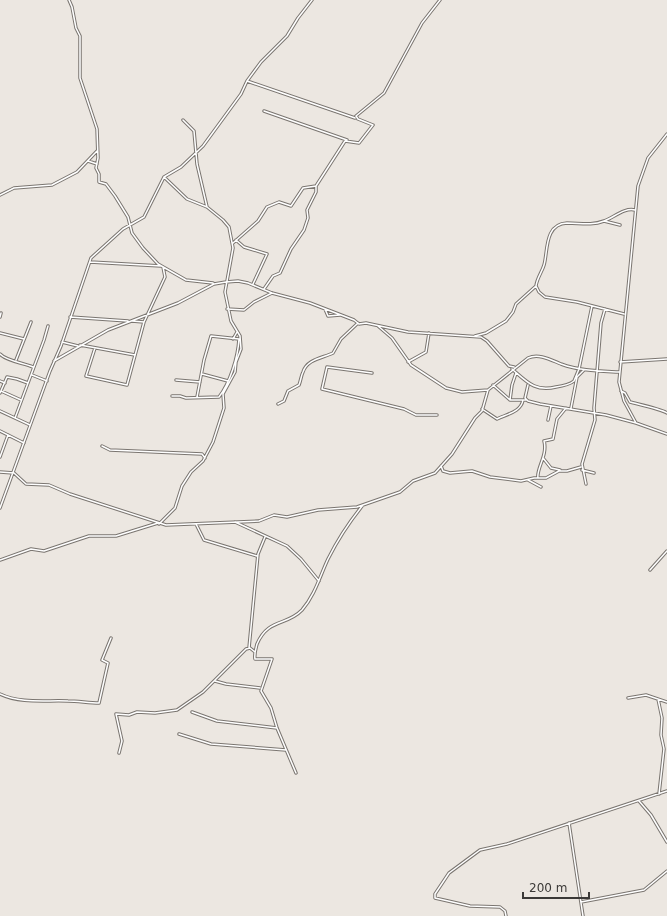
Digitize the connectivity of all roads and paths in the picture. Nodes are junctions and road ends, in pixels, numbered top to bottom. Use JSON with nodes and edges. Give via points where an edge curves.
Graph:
{"nodes":[{"id":1,"x":68,"y":0,"type":"edge"},
{"id":2,"x":312,"y":0,"type":"edge"},
{"id":3,"x":440,"y":0,"type":"edge"},
{"id":4,"x":247,"y":81,"type":"junction"},
{"id":5,"x":264,"y":111,"type":"dead end"},
{"id":6,"x":357,"y":119,"type":"junction"},
{"id":7,"x":184,"y":120,"type":"dead end"},
{"id":8,"x":667,"y":134,"type":"edge"},
{"id":9,"x":663,"y":139,"type":"junction"},
{"id":10,"x":667,"y":139,"type":"edge"},
{"id":11,"x":348,"y":140,"type":"junction"},
{"id":12,"x":97,"y":151,"type":"junction"},
{"id":13,"x":197,"y":153,"type":"junction"},
{"id":14,"x":88,"y":161,"type":"junction"},
{"id":15,"x":97,"y":164,"type":"junction"},
{"id":16,"x":164,"y":177,"type":"junction"},
{"id":17,"x":316,"y":186,"type":"junction"},
{"id":18,"x":0,"y":195,"type":"edge"},
{"id":19,"x":207,"y":207,"type":"junction"},
{"id":20,"x":635,"y":210,"type":"junction"},
{"id":21,"x":604,"y":221,"type":"junction"},
{"id":22,"x":620,"y":224,"type":"dead end"},
{"id":23,"x":129,"y":226,"type":"junction"},
{"id":24,"x":236,"y":240,"type":"junction"},
{"id":25,"x":233,"y":243,"type":"junction"},
{"id":26,"x":90,"y":262,"type":"junction"},
{"id":27,"x":162,"y":267,"type":"junction"},
{"id":28,"x":226,"y":282,"type":"junction"},
{"id":29,"x":214,"y":284,"type":"junction"},
{"id":30,"x":253,"y":284,"type":"junction"},
{"id":31,"x":536,"y":286,"type":"junction"},
{"id":32,"x":264,"y":289,"type":"junction"},
{"id":33,"x":272,"y":293,"type":"junction"},
{"id":34,"x":592,"y":306,"type":"junction"},
{"id":35,"x":227,"y":309,"type":"junction"},
{"id":36,"x":325,"y":309,"type":"junction"},
{"id":37,"x":605,"y":309,"type":"junction"},
{"id":38,"x":2,"y":313,"type":"dead end"},
{"id":39,"x":625,"y":314,"type":"junction"},
{"id":40,"x":340,"y":315,"type":"junction"},
{"id":41,"x":147,"y":316,"type":"junction"},
{"id":42,"x":0,"y":317,"type":"edge"},
{"id":43,"x":70,"y":317,"type":"junction"},
{"id":44,"x":130,"y":321,"type":"junction"},
{"id":45,"x":31,"y":322,"type":"dead end"},
{"id":46,"x":144,"y":322,"type":"junction"},
{"id":47,"x":358,"y":323,"type":"junction"},
{"id":48,"x":48,"y":326,"type":"dead end"},
{"id":49,"x":376,"y":326,"type":"junction"},
{"id":50,"x":237,"y":331,"type":"junction"},
{"id":51,"x":0,"y":333,"type":"edge"},
{"id":52,"x":429,"y":333,"type":"junction"},
{"id":53,"x":475,"y":336,"type":"junction"},
{"id":54,"x":24,"y":339,"type":"junction"},
{"id":55,"x":234,"y":339,"type":"junction"},
{"id":56,"x":240,"y":340,"type":"junction"},
{"id":57,"x":62,"y":342,"type":"junction"},
{"id":58,"x":79,"y":345,"type":"junction"},
{"id":59,"x":95,"y":348,"type":"junction"},
{"id":60,"x":0,"y":354,"type":"edge"},
{"id":61,"x":135,"y":355,"type":"junction"},
{"id":62,"x":667,"y":359,"type":"edge"},
{"id":63,"x":16,"y":360,"type":"junction"},
{"id":64,"x":54,"y":361,"type":"junction"},
{"id":65,"x":408,"y":362,"type":"junction"},
{"id":66,"x":620,"y":362,"type":"junction"},
{"id":67,"x":34,"y":367,"type":"junction"},
{"id":68,"x":514,"y":368,"type":"junction"},
{"id":69,"x":512,"y":369,"type":"junction"},
{"id":70,"x":579,"y":370,"type":"junction"},
{"id":71,"x":584,"y":370,"type":"junction"},
{"id":72,"x":598,"y":371,"type":"junction"},
{"id":73,"x":619,"y":372,"type":"junction"},
{"id":74,"x":372,"y":373,"type":"dead end"},
{"id":75,"x":516,"y":373,"type":"junction"},
{"id":76,"x":202,"y":374,"type":"junction"},
{"id":77,"x":31,"y":375,"type":"junction"},
{"id":78,"x":47,"y":380,"type":"junction"},
{"id":79,"x":176,"y":380,"type":"dead end"},
{"id":80,"x":0,"y":381,"type":"edge"},
{"id":81,"x":200,"y":382,"type":"junction"},
{"id":82,"x":228,"y":382,"type":"junction"},
{"id":83,"x":5,"y":383,"type":"junction"},
{"id":84,"x":28,"y":383,"type":"junction"},
{"id":85,"x":527,"y":384,"type":"junction"},
{"id":86,"x":493,"y":385,"type":"junction"},
{"id":87,"x":488,"y":390,"type":"junction"},
{"id":88,"x":1,"y":391,"type":"junction"},
{"id":89,"x":620,"y":391,"type":"junction"},
{"id":90,"x":0,"y":394,"type":"edge"},
{"id":91,"x":172,"y":396,"type":"dead end"},
{"id":92,"x":197,"y":397,"type":"junction"},
{"id":93,"x":21,"y":400,"type":"junction"},
{"id":94,"x":510,"y":400,"type":"junction"},
{"id":95,"x":523,"y":400,"type":"junction"},
{"id":96,"x":526,"y":400,"type":"junction"},
{"id":97,"x":278,"y":404,"type":"dead end"},
{"id":98,"x":551,"y":406,"type":"junction"},
{"id":99,"x":566,"y":407,"type":"junction"},
{"id":100,"x":571,"y":408,"type":"junction"},
{"id":101,"x":482,"y":409,"type":"junction"},
{"id":102,"x":1,"y":411,"type":"edge"},
{"id":103,"x":595,"y":413,"type":"junction"},
{"id":104,"x":667,"y":413,"type":"edge"},
{"id":105,"x":0,"y":414,"type":"edge"},
{"id":106,"x":437,"y":415,"type":"dead end"},
{"id":107,"x":15,"y":418,"type":"junction"},
{"id":108,"x":548,"y":420,"type":"dead end"},
{"id":109,"x":636,"y":423,"type":"junction"},
{"id":110,"x":30,"y":425,"type":"junction"},
{"id":111,"x":0,"y":431,"type":"edge"},
{"id":112,"x":667,"y":434,"type":"edge"},
{"id":113,"x":8,"y":435,"type":"junction"},
{"id":114,"x":24,"y":443,"type":"junction"},
{"id":115,"x":102,"y":446,"type":"dead end"},
{"id":116,"x":0,"y":457,"type":"edge"},
{"id":117,"x":205,"y":458,"type":"junction"},
{"id":118,"x":543,"y":458,"type":"junction"},
{"id":119,"x":441,"y":466,"type":"junction"},
{"id":120,"x":581,"y":467,"type":"junction"},
{"id":121,"x":561,"y":470,"type":"junction"},
{"id":122,"x":582,"y":470,"type":"junction"},
{"id":123,"x":0,"y":472,"type":"edge"},
{"id":124,"x":14,"y":473,"type":"junction"},
{"id":125,"x":594,"y":473,"type":"dead end"},
{"id":126,"x":538,"y":478,"type":"junction"},
{"id":127,"x":528,"y":480,"type":"junction"},
{"id":128,"x":586,"y":484,"type":"dead end"},
{"id":129,"x":541,"y":487,"type":"dead end"},
{"id":130,"x":0,"y":498,"type":"edge"},
{"id":131,"x":4,"y":498,"type":"junction"},
{"id":132,"x":363,"y":505,"type":"junction"},
{"id":133,"x":0,"y":508,"type":"edge"},
{"id":134,"x":234,"y":522,"type":"junction"},
{"id":135,"x":158,"y":523,"type":"junction"},
{"id":136,"x":196,"y":523,"type":"junction"},
{"id":137,"x":266,"y":537,"type":"junction"},
{"id":138,"x":667,"y":551,"type":"edge"},
{"id":139,"x":257,"y":556,"type":"junction"},
{"id":140,"x":0,"y":560,"type":"edge"},
{"id":141,"x":650,"y":570,"type":"dead end"},
{"id":142,"x":319,"y":581,"type":"junction"},
{"id":143,"x":111,"y":638,"type":"dead end"},
{"id":144,"x":249,"y":648,"type":"junction"},
{"id":145,"x":255,"y":652,"type":"junction"},
{"id":146,"x":214,"y":681,"type":"junction"},
{"id":147,"x":260,"y":688,"type":"junction"},
{"id":148,"x":0,"y":694,"type":"edge"},
{"id":149,"x":628,"y":698,"type":"dead end"},
{"id":150,"x":658,"y":699,"type":"junction"},
{"id":151,"x":667,"y":702,"type":"edge"},
{"id":152,"x":192,"y":712,"type":"dead end"},
{"id":153,"x":277,"y":728,"type":"junction"},
{"id":154,"x":179,"y":734,"type":"dead end"},
{"id":155,"x":286,"y":750,"type":"junction"},
{"id":156,"x":119,"y":753,"type":"dead end"},
{"id":157,"x":296,"y":773,"type":"dead end"},
{"id":158,"x":667,"y":791,"type":"edge"},
{"id":159,"x":659,"y":794,"type":"junction"},
{"id":160,"x":639,"y":801,"type":"junction"},
{"id":161,"x":569,"y":823,"type":"junction"},
{"id":162,"x":667,"y":842,"type":"edge"},
{"id":163,"x":667,"y":871,"type":"edge"},
{"id":164,"x":581,"y":902,"type":"junction"},
{"id":165,"x":506,"y":916,"type":"edge"},
{"id":166,"x":583,"y":916,"type":"edge"}],
"edges":[{"from":1,"to":12,"type":"street","via":[[80,36],[80,78],[97,129]]},
{"from":2,"to":4,"type":"street","via":[[287,36],[267,55]]},
{"from":3,"to":6,"type":"street","via":[[422,22],[384,93],[356,115]]},
{"from":4,"to":6,"type":"street"},
{"from":4,"to":13,"type":"street","via":[[241,94]]},
{"from":5,"to":11,"type":"street"},
{"from":6,"to":11,"type":"street","via":[[372,123],[373,126],[359,143]]},
{"from":7,"to":13,"type":"street","via":[[194,131]]},
{"from":8,"to":9,"type":"street"},
{"from":9,"to":10,"type":"street"},
{"from":9,"to":20,"type":"street","via":[[648,158],[642,172]]},
{"from":11,"to":17,"type":"street","via":[[343,143]]},
{"from":12,"to":14,"type":"street"},
{"from":12,"to":15,"type":"street"},
{"from":13,"to":16,"type":"street"},
{"from":13,"to":19,"type":"street","via":[[197,164]]},
{"from":14,"to":15,"type":"street"},
{"from":14,"to":18,"type":"street","via":[[77,172],[52,185],[14,188]]},
{"from":15,"to":23,"type":"street","via":[[99,182],[106,184],[115,196],[128,217]]},
{"from":16,"to":19,"type":"street","via":[[187,198]]},
{"from":16,"to":23,"type":"street","via":[[148,212],[140,221]]},
{"from":17,"to":24,"type":"street","via":[[303,188],[292,206],[279,202],[268,206],[258,221]]},
{"from":17,"to":32,"type":"street","via":[[316,192],[307,210],[308,218],[304,230],[291,249],[280,273],[273,276]]},
{"from":19,"to":25,"type":"street","via":[[226,222]]},
{"from":20,"to":21,"type":"street","via":[[626,210]]},
{"from":20,"to":39,"type":"street"},
{"from":21,"to":22,"type":"street"},
{"from":21,"to":31,"type":"street","via":[[588,224],[565,223],[554,230],[546,241],[545,262]]},
{"from":23,"to":26,"type":"street","via":[[96,253]]},
{"from":23,"to":27,"type":"street","via":[[143,248]]},
{"from":24,"to":25,"type":"street"},
{"from":24,"to":30,"type":"street","via":[[244,247],[267,254]]},
{"from":25,"to":28,"type":"street","via":[[232,260]]},
{"from":26,"to":27,"type":"street"},
{"from":26,"to":43,"type":"street"},
{"from":27,"to":29,"type":"street","via":[[190,282]]},
{"from":27,"to":41,"type":"street","via":[[165,277]]},
{"from":28,"to":29,"type":"street"},
{"from":28,"to":30,"type":"street"},
{"from":28,"to":35,"type":"street"},
{"from":29,"to":41,"type":"street"},
{"from":30,"to":32,"type":"street"},
{"from":31,"to":34,"type":"street","via":[[545,297]]},
{"from":31,"to":53,"type":"street","via":[[516,304],[508,319]]},
{"from":32,"to":33,"type":"street"},
{"from":33,"to":35,"type":"street","via":[[244,310]]},
{"from":33,"to":36,"type":"street"},
{"from":34,"to":37,"type":"street"},
{"from":34,"to":70,"type":"street"},
{"from":35,"to":50,"type":"street"},
{"from":36,"to":40,"type":"street"},
{"from":36,"to":40,"type":"street","via":[[328,316]]},
{"from":37,"to":39,"type":"street"},
{"from":37,"to":72,"type":"street","via":[[601,323]]},
{"from":38,"to":42,"type":"street"},
{"from":39,"to":66,"type":"street"},
{"from":40,"to":47,"type":"street"},
{"from":41,"to":44,"type":"street"},
{"from":41,"to":46,"type":"street"},
{"from":43,"to":44,"type":"street"},
{"from":43,"to":57,"type":"street"},
{"from":44,"to":46,"type":"street"},
{"from":44,"to":58,"type":"street"},
{"from":45,"to":54,"type":"street"},
{"from":46,"to":61,"type":"street"},
{"from":47,"to":49,"type":"street"},
{"from":47,"to":97,"type":"street","via":[[338,342],[331,354],[312,361],[303,370],[299,384],[288,391],[284,401]]},
{"from":48,"to":67,"type":"street"},
{"from":49,"to":52,"type":"street"},
{"from":49,"to":65,"type":"street","via":[[392,338]]},
{"from":50,"to":55,"type":"street"},
{"from":50,"to":56,"type":"street"},
{"from":51,"to":54,"type":"street"},
{"from":52,"to":53,"type":"street"},
{"from":52,"to":65,"type":"street","via":[[426,352]]},
{"from":53,"to":68,"type":"street","via":[[487,341],[503,360]]},
{"from":54,"to":63,"type":"street"},
{"from":55,"to":56,"type":"street"},
{"from":55,"to":76,"type":"street","via":[[211,336]]},
{"from":56,"to":82,"type":"street","via":[[238,355]]},
{"from":56,"to":117,"type":"street","via":[[240,353],[235,372],[223,396],[222,416]]},
{"from":57,"to":58,"type":"street"},
{"from":57,"to":64,"type":"street"},
{"from":58,"to":59,"type":"street"},
{"from":58,"to":64,"type":"street"},
{"from":59,"to":61,"type":"street"},
{"from":59,"to":61,"type":"street","via":[[86,376],[118,385],[127,385]]},
{"from":60,"to":63,"type":"street"},
{"from":62,"to":66,"type":"street"},
{"from":63,"to":67,"type":"street"},
{"from":64,"to":78,"type":"street"},
{"from":65,"to":87,"type":"street","via":[[446,388],[462,392]]},
{"from":66,"to":73,"type":"street"},
{"from":67,"to":77,"type":"street"},
{"from":68,"to":69,"type":"street"},
{"from":68,"to":70,"type":"street","via":[[535,356]]},
{"from":69,"to":75,"type":"street"},
{"from":69,"to":86,"type":"street"},
{"from":70,"to":71,"type":"street"},
{"from":70,"to":85,"type":"street","via":[[574,381],[566,385],[544,389]]},
{"from":71,"to":72,"type":"street"},
{"from":71,"to":100,"type":"street","via":[[577,377]]},
{"from":72,"to":73,"type":"street"},
{"from":72,"to":103,"type":"street"},
{"from":73,"to":89,"type":"street"},
{"from":74,"to":106,"type":"street","via":[[327,367],[322,389],[404,409],[416,415]]},
{"from":75,"to":85,"type":"street"},
{"from":75,"to":94,"type":"street"},
{"from":76,"to":81,"type":"street"},
{"from":76,"to":82,"type":"street"},
{"from":77,"to":78,"type":"street"},
{"from":77,"to":84,"type":"street"},
{"from":78,"to":110,"type":"street"},
{"from":79,"to":81,"type":"street"},
{"from":80,"to":83,"type":"street"},
{"from":81,"to":92,"type":"street"},
{"from":82,"to":92,"type":"street","via":[[219,397]]},
{"from":83,"to":84,"type":"street","via":[[9,377]]},
{"from":83,"to":88,"type":"street"},
{"from":84,"to":93,"type":"street"},
{"from":85,"to":96,"type":"street"},
{"from":86,"to":87,"type":"street"},
{"from":86,"to":94,"type":"street"},
{"from":87,"to":101,"type":"street"},
{"from":88,"to":90,"type":"street"},
{"from":88,"to":93,"type":"street"},
{"from":89,"to":104,"type":"street","via":[[625,393],[630,402],[638,402],[645,407]]},
{"from":89,"to":109,"type":"street"},
{"from":91,"to":92,"type":"street"},
{"from":93,"to":107,"type":"street"},
{"from":94,"to":95,"type":"street"},
{"from":95,"to":96,"type":"street"},
{"from":95,"to":101,"type":"street","via":[[518,409],[499,418]]},
{"from":96,"to":98,"type":"street"},
{"from":98,"to":99,"type":"street"},
{"from":98,"to":108,"type":"street"},
{"from":99,"to":100,"type":"street"},
{"from":99,"to":118,"type":"street","via":[[557,419],[554,438],[544,441],[546,448]]},
{"from":100,"to":103,"type":"street"},
{"from":101,"to":119,"type":"street"},
{"from":102,"to":105,"type":"street"},
{"from":102,"to":107,"type":"street"},
{"from":103,"to":109,"type":"street"},
{"from":103,"to":120,"type":"street"},
{"from":107,"to":110,"type":"street"},
{"from":109,"to":112,"type":"street"},
{"from":110,"to":114,"type":"street"},
{"from":111,"to":113,"type":"street"},
{"from":113,"to":114,"type":"street"},
{"from":113,"to":116,"type":"street"},
{"from":114,"to":124,"type":"street"},
{"from":115,"to":117,"type":"street","via":[[110,450],[202,454]]},
{"from":117,"to":135,"type":"street","via":[[182,486],[175,508]]},
{"from":118,"to":121,"type":"street","via":[[551,468]]},
{"from":118,"to":126,"type":"street","via":[[537,473]]},
{"from":119,"to":127,"type":"street","via":[[443,471],[450,473],[472,471],[500,479]]},
{"from":119,"to":132,"type":"street","via":[[435,474],[413,481],[400,492]]},
{"from":120,"to":121,"type":"street"},
{"from":120,"to":122,"type":"street"},
{"from":121,"to":126,"type":"street","via":[[546,478]]},
{"from":122,"to":125,"type":"street"},
{"from":122,"to":128,"type":"street"},
{"from":123,"to":124,"type":"street"},
{"from":124,"to":131,"type":"street"},
{"from":124,"to":135,"type":"street","via":[[26,484],[42,483],[58,487],[70,494]]},
{"from":126,"to":127,"type":"street"},
{"from":127,"to":129,"type":"street"},
{"from":130,"to":131,"type":"street"},
{"from":131,"to":133,"type":"street"},
{"from":132,"to":134,"type":"street"},
{"from":132,"to":142,"type":"street","via":[[333,549]]},
{"from":134,"to":136,"type":"street"},
{"from":134,"to":137,"type":"street"},
{"from":135,"to":136,"type":"street"},
{"from":135,"to":140,"type":"street","via":[[114,537],[89,536],[44,551],[31,549],[18,552]]},
{"from":136,"to":139,"type":"street","via":[[204,540]]},
{"from":137,"to":139,"type":"street"},
{"from":137,"to":142,"type":"street","via":[[287,546]]},
{"from":138,"to":141,"type":"street"},
{"from":139,"to":144,"type":"street"},
{"from":142,"to":145,"type":"street","via":[[300,612],[263,632]]},
{"from":143,"to":148,"type":"street","via":[[102,660],[108,663],[99,703],[45,702],[10,698]]},
{"from":144,"to":145,"type":"street"},
{"from":144,"to":146,"type":"street"},
{"from":145,"to":147,"type":"street","via":[[255,658],[272,659]]},
{"from":146,"to":147,"type":"street"},
{"from":146,"to":156,"type":"street","via":[[177,710],[116,714],[122,741]]},
{"from":147,"to":153,"type":"street","via":[[272,710]]},
{"from":149,"to":150,"type":"street","via":[[646,695]]},
{"from":150,"to":151,"type":"street"},
{"from":150,"to":159,"type":"street","via":[[664,749]]},
{"from":152,"to":153,"type":"street","via":[[217,722]]},
{"from":153,"to":155,"type":"street"},
{"from":154,"to":155,"type":"street","via":[[211,744]]},
{"from":155,"to":157,"type":"street"},
{"from":158,"to":159,"type":"street"},
{"from":159,"to":160,"type":"street"},
{"from":160,"to":161,"type":"street"},
{"from":160,"to":162,"type":"street","via":[[651,815]]},
{"from":161,"to":164,"type":"street"},
{"from":161,"to":165,"type":"street","via":[[507,844],[480,850],[449,872],[435,894],[436,898],[454,904],[500,907]]},
{"from":163,"to":164,"type":"street","via":[[644,890]]},
{"from":164,"to":166,"type":"street"}]}
